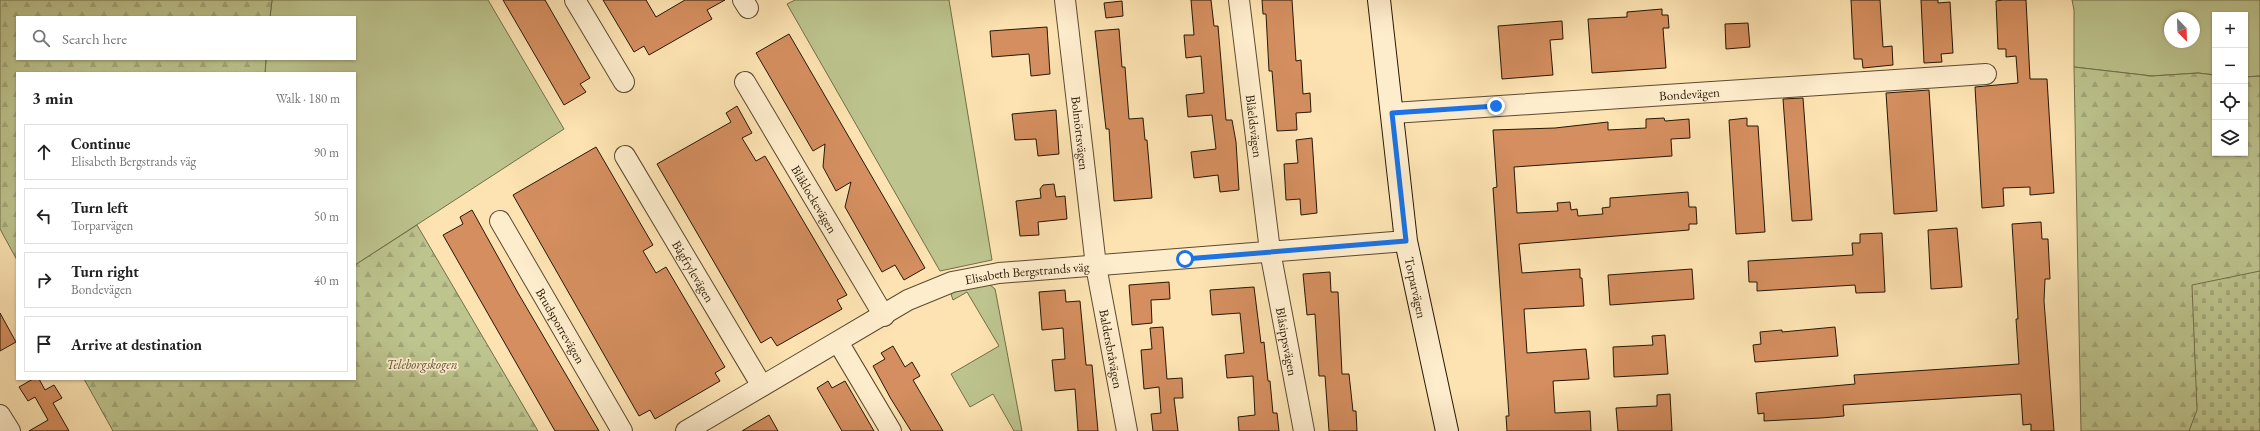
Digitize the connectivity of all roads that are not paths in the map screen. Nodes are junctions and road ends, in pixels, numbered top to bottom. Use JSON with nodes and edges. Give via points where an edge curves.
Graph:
{"nodes":[{"id":1,"x":575,"y":0,"type":"edge"},
{"id":2,"x":1065,"y":0,"type":"edge"},
{"id":3,"x":1238,"y":0,"type":"edge"},
{"id":4,"x":1379,"y":0,"type":"edge"},
{"id":5,"x":1986,"y":74,"type":"dead end"},
{"id":6,"x":624,"y":82,"type":"dead end"},
{"id":7,"x":745,"y":82,"type":"dead end"},
{"id":8,"x":1392,"y":113,"type":"junction"},
{"id":9,"x":625,"y":156,"type":"dead end"},
{"id":10,"x":500,"y":220,"type":"dead end"},
{"id":11,"x":1406,"y":241,"type":"junction"},
{"id":12,"x":1270,"y":251,"type":"junction"},
{"id":13,"x":1096,"y":266,"type":"junction"},
{"id":14,"x":884,"y":316,"type":"junction"},
{"id":15,"x":838,"y":342,"type":"junction"},
{"id":16,"x":762,"y":386,"type":"junction"},
{"id":17,"x":0,"y":415,"type":"edge"},
{"id":18,"x":712,"y":424,"type":"edge"},
{"id":19,"x":10,"y":431,"type":"edge"},
{"id":20,"x":622,"y":431,"type":"edge"},
{"id":21,"x":686,"y":431,"type":"edge"},
{"id":22,"x":891,"y":431,"type":"edge"},
{"id":23,"x":1127,"y":431,"type":"edge"},
{"id":24,"x":1304,"y":431,"type":"edge"},
{"id":25,"x":1447,"y":431,"type":"edge"}],
"edges":[{"from":1,"to":6,"type":"street"},
{"from":2,"to":13,"type":"street","name":"Bolmörtsvägen"},
{"from":3,"to":12,"type":"street","name":"Blåeldsvägen"},
{"from":4,"to":8,"type":"street","name":"Torparvägen"},
{"from":5,"to":8,"type":"street","name":"Bondevägen"},
{"from":7,"to":14,"type":"street","name":"Blåklockevägen"},
{"from":8,"to":11,"type":"street","name":"Torparvägen"},
{"from":9,"to":16,"type":"street","name":"Bågfrylevägen"},
{"from":10,"to":20,"type":"street","name":"Brudsporrevägen"},
{"from":11,"to":12,"type":"street","name":"Elisabeth Bergstrands väg"},
{"from":11,"to":25,"type":"street","name":"Torparvägen"},
{"from":12,"to":13,"type":"street","name":"Elisabeth Bergstrands väg"},
{"from":12,"to":24,"type":"street","name":"Blåsippsvägen"},
{"from":13,"to":14,"type":"street","name":"Elisabeth Bergstrands väg","via":[[999,273],[952,282],[908,300]]},
{"from":13,"to":23,"type":"street","name":"Baldersbråvägen"},
{"from":14,"to":15,"type":"street","name":"Elisabeth Bergstrands väg"},
{"from":15,"to":16,"type":"street","name":"Elisabeth Bergstrands väg"},
{"from":15,"to":22,"type":"street"},
{"from":16,"to":18,"type":"street","name":"Elisabeth Bergstrands väg"},
{"from":17,"to":19,"type":"street"},
{"from":18,"to":21,"type":"street","name":"Elisabeth Bergstrands väg"}]}
